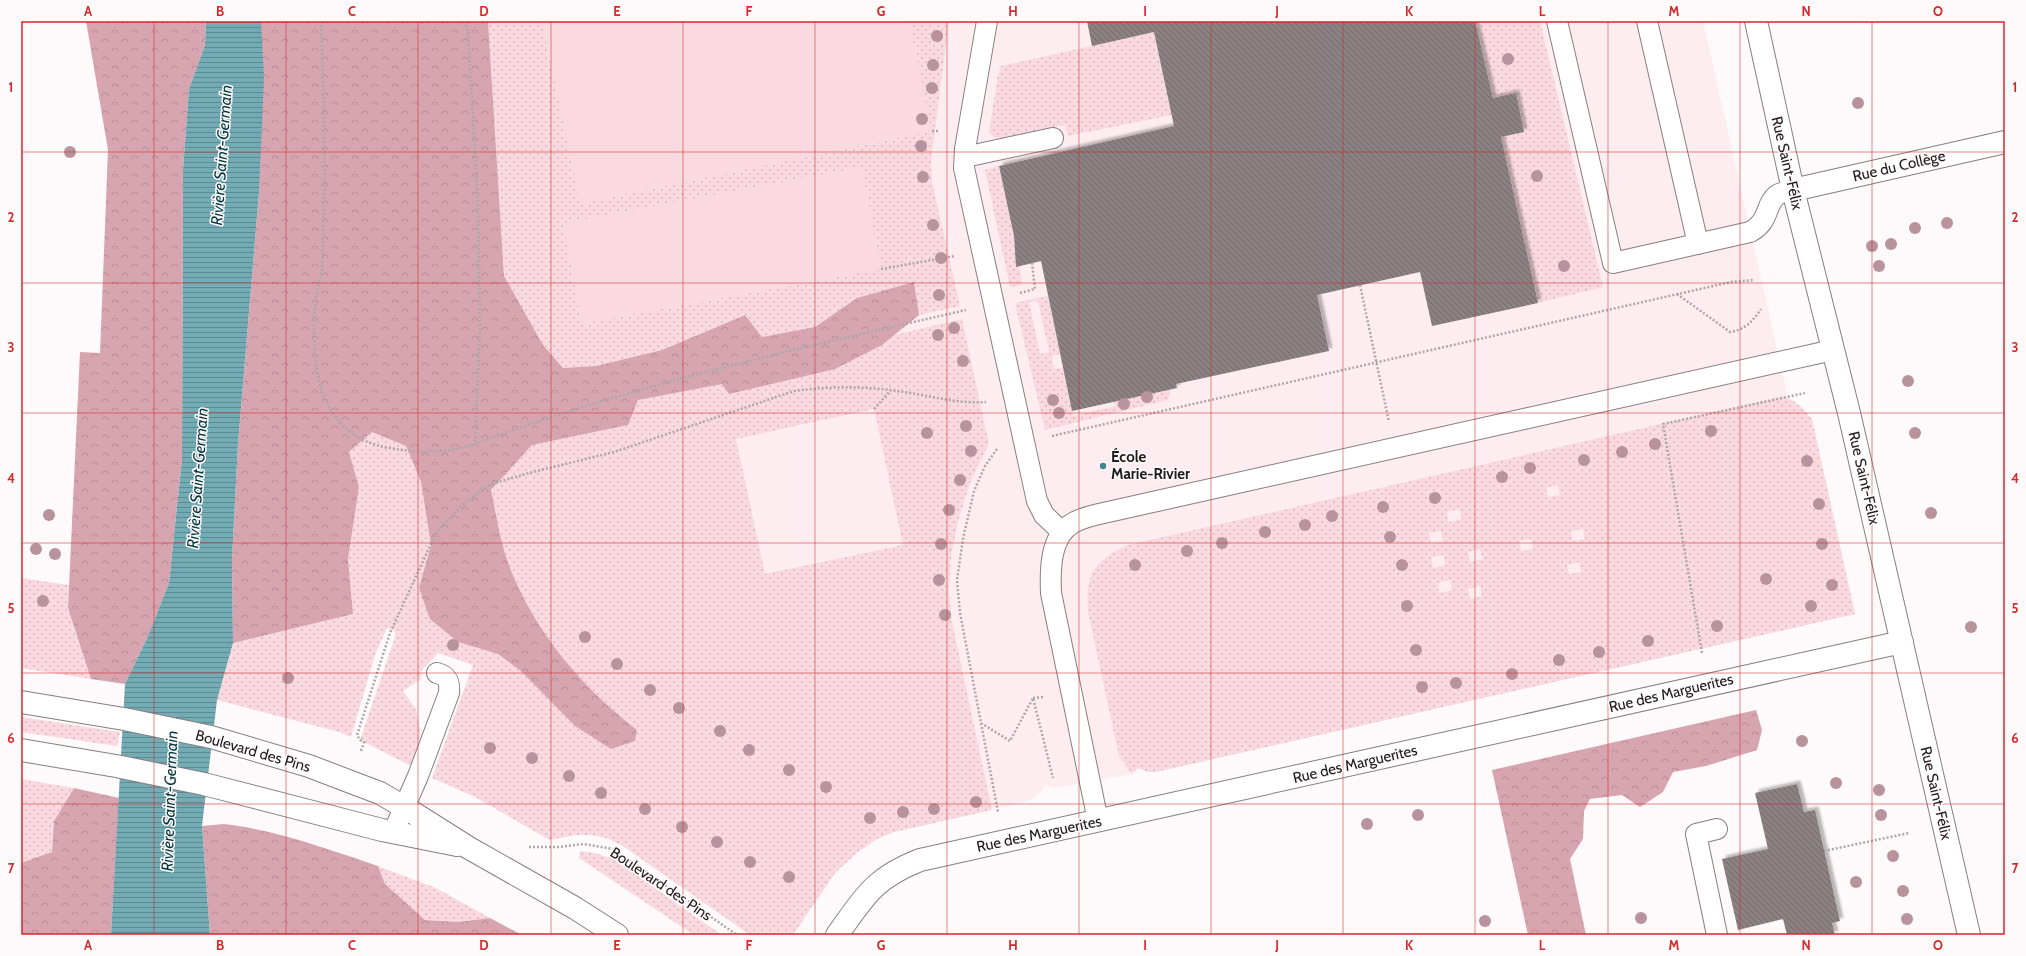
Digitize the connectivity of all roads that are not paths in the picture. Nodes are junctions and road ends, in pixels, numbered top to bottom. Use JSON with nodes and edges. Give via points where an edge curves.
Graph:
{"nodes":[{"id":1,"x":987,"y":21,"type":"edge"},
{"id":2,"x":1557,"y":21,"type":"edge"},
{"id":3,"x":1647,"y":21,"type":"edge"},
{"id":4,"x":1756,"y":21,"type":"edge"},
{"id":5,"x":1053,"y":138,"type":"dead end"},
{"id":6,"x":2005,"y":142,"type":"edge"},
{"id":7,"x":965,"y":157,"type":"junction"},
{"id":8,"x":1793,"y":190,"type":"junction"},
{"id":9,"x":1698,"y":244,"type":"junction"},
{"id":10,"x":1833,"y":350,"type":"junction"},
{"id":11,"x":1062,"y":532,"type":"junction"},
{"id":12,"x":1902,"y":642,"type":"junction"},
{"id":13,"x":437,"y":673,"type":"dead end"},
{"id":14,"x":21,"y":702,"type":"edge"},
{"id":15,"x":21,"y":750,"type":"edge"},
{"id":16,"x":404,"y":807,"type":"junction"},
{"id":17,"x":1098,"y":821,"type":"junction"},
{"id":18,"x":1717,"y":829,"type":"dead end"},
{"id":19,"x":393,"y":833,"type":"junction"},
{"id":20,"x":469,"y":848,"type":"junction"},
{"id":21,"x":617,"y":935,"type":"edge"},
{"id":22,"x":838,"y":935,"type":"edge"},
{"id":23,"x":1717,"y":935,"type":"edge"},
{"id":24,"x":1969,"y":935,"type":"edge"}],
"edges":[{"from":1,"to":7,"type":"lane"},
{"from":2,"to":9,"type":"lane","via":[[1613,263]]},
{"from":3,"to":9,"type":"lane"},
{"from":4,"to":8,"type":"street","name":"Rue Saint-Félix"},
{"from":5,"to":7,"type":"lane"},
{"from":6,"to":8,"type":"street","name":"Rue du Collège"},
{"from":7,"to":11,"type":"lane","via":[[967,181],[1037,501],[1044,515]]},
{"from":8,"to":9,"type":"lane","via":[[1774,198],[1765,218],[1750,232]]},
{"from":8,"to":10,"type":"street","name":"Rue Saint-Félix"},
{"from":10,"to":11,"type":"lane","via":[[1099,514],[1072,523]]},
{"from":10,"to":12,"type":"street","name":"Rue Saint-Félix"},
{"from":11,"to":17,"type":"lane","via":[[1055,547],[1050,570],[1051,593]]},
{"from":12,"to":17,"type":"street","name":"Rue des Marguerites"},
{"from":12,"to":24,"type":"street","name":"Rue Saint-Félix"},
{"from":13,"to":16,"type":"lane","via":[[445,675],[449,680],[449,693]]},
{"from":14,"to":16,"type":"street","name":"Boulevard des Pins","via":[[182,731],[240,745],[309,766],[380,793]]},
{"from":15,"to":19,"type":"street","name":"Boulevard des Pins","via":[[116,766],[234,792]]},
{"from":16,"to":19,"type":"lane"},
{"from":16,"to":20,"type":"street","name":"Boulevard des Pins"},
{"from":17,"to":22,"type":"street","name":"Rue des Marguerites","via":[[949,853],[920,860],[898,869],[869,891]]},
{"from":18,"to":23,"type":"lane","via":[[1696,834]]},
{"from":19,"to":20,"type":"street","name":"Boulevard des Pins"},
{"from":20,"to":21,"type":"street","name":"Boulevard des Pins","via":[[576,908]]}]}
